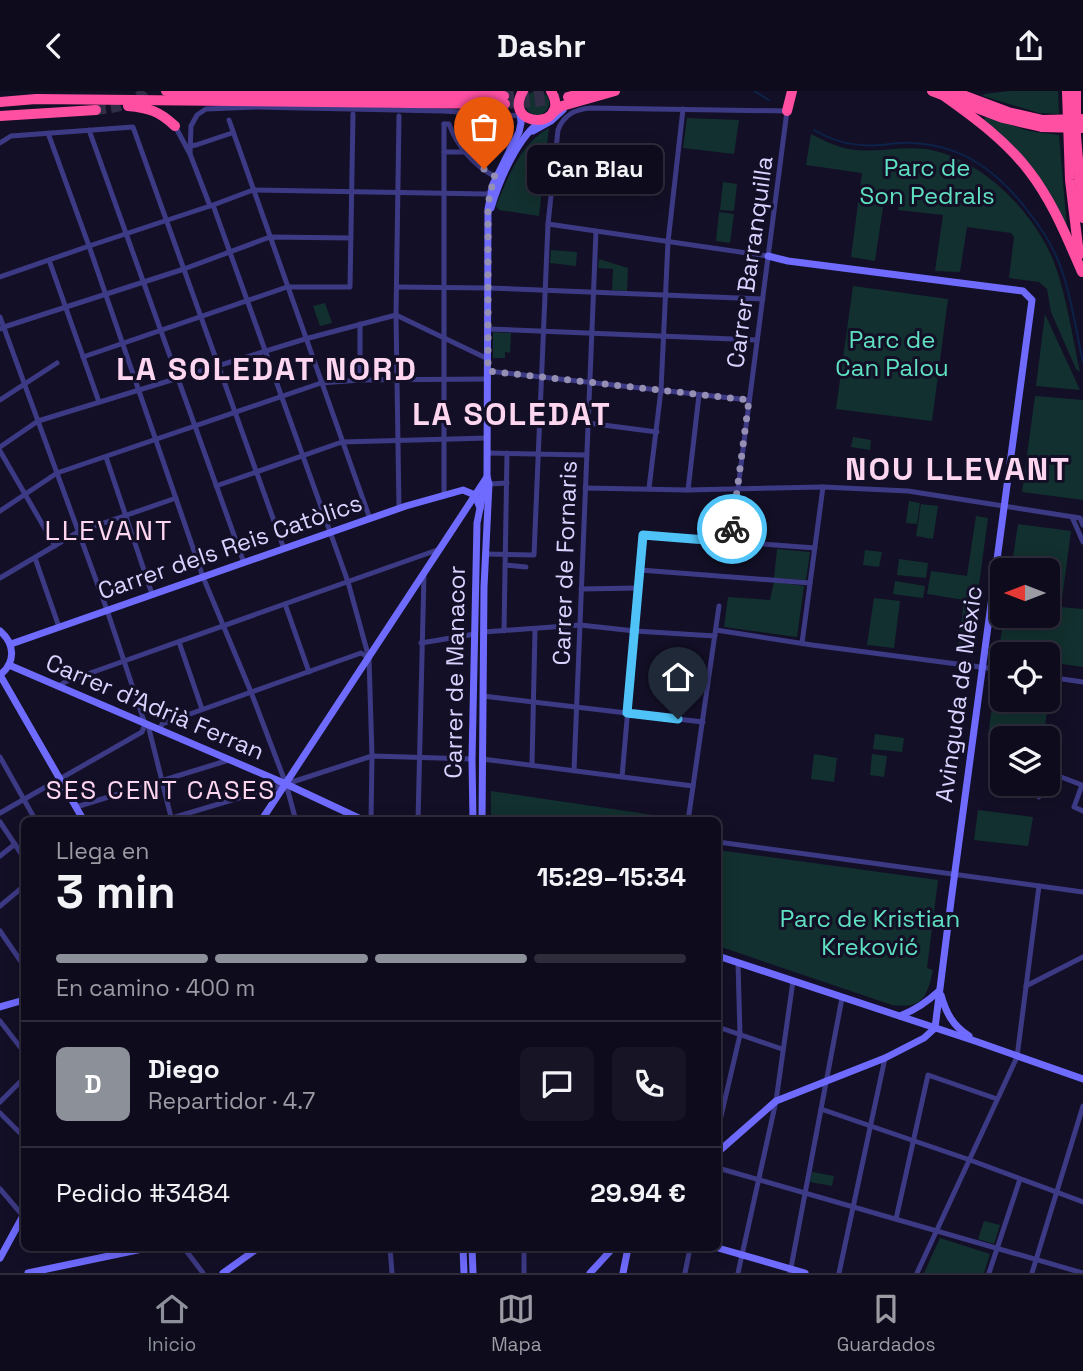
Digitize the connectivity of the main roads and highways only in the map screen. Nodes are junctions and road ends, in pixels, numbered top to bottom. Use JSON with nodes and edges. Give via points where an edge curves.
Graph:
{"nodes":[{"id":1,"x":166,"y":91,"type":"edge"},
{"id":2,"x":523,"y":91,"type":"edge"},
{"id":3,"x":551,"y":91,"type":"edge"},
{"id":4,"x":591,"y":91,"type":"edge"},
{"id":5,"x":615,"y":91,"type":"edge"},
{"id":6,"x":790,"y":91,"type":"edge"},
{"id":7,"x":932,"y":91,"type":"edge"},
{"id":8,"x":1066,"y":91,"type":"edge"},
{"id":9,"x":1076,"y":91,"type":"edge"},
{"id":10,"x":948,"y":93,"type":"edge"},
{"id":11,"x":89,"y":100,"type":"junction"},
{"id":12,"x":572,"y":100,"type":"junction"},
{"id":13,"x":0,"y":101,"type":"edge"},
{"id":14,"x":118,"y":104,"type":"junction"},
{"id":15,"x":256,"y":107,"type":"road end"},
{"id":16,"x":96,"y":110,"type":"tunnel mouth"},
{"id":17,"x":788,"y":111,"type":"road end"},
{"id":18,"x":552,"y":113,"type":"junction"},
{"id":19,"x":0,"y":116,"type":"edge"},
{"id":20,"x":1083,"y":118,"type":"edge"},
{"id":21,"x":1043,"y":124,"type":"junction"},
{"id":22,"x":177,"y":128,"type":"road end"},
{"id":23,"x":1083,"y":128,"type":"edge"},
{"id":24,"x":1083,"y":218,"type":"edge"},
{"id":25,"x":1083,"y":274,"type":"edge"}],
"edges":[{"from":1,"to":11,"type":"highway","via":[[505,100]]},
{"from":2,"to":18,"type":"highway","via":[[519,99],[522,113],[542,120]]},
{"from":3,"to":18,"type":"highway"},
{"from":4,"to":12,"type":"highway"},
{"from":5,"to":12,"type":"highway"},
{"from":6,"to":17,"type":"highway"},
{"from":7,"to":10,"type":"highway"},
{"from":8,"to":25,"type":"highway","via":[[1072,205]]},
{"from":9,"to":24,"type":"highway"},
{"from":10,"to":21,"type":"highway","via":[[1003,118]]},
{"from":10,"to":25,"type":"highway","via":[[1028,170],[1051,205]]},
{"from":11,"to":13,"type":"highway"},
{"from":11,"to":14,"type":"highway"},
{"from":12,"to":18,"type":"highway"},
{"from":14,"to":15,"type":"highway"},
{"from":14,"to":22,"type":"highway","via":[[158,112]]},
{"from":16,"to":19,"type":"highway"},
{"from":20,"to":21,"type":"highway","bridge":true},
{"from":21,"to":23,"type":"highway","bridge":true}]}
